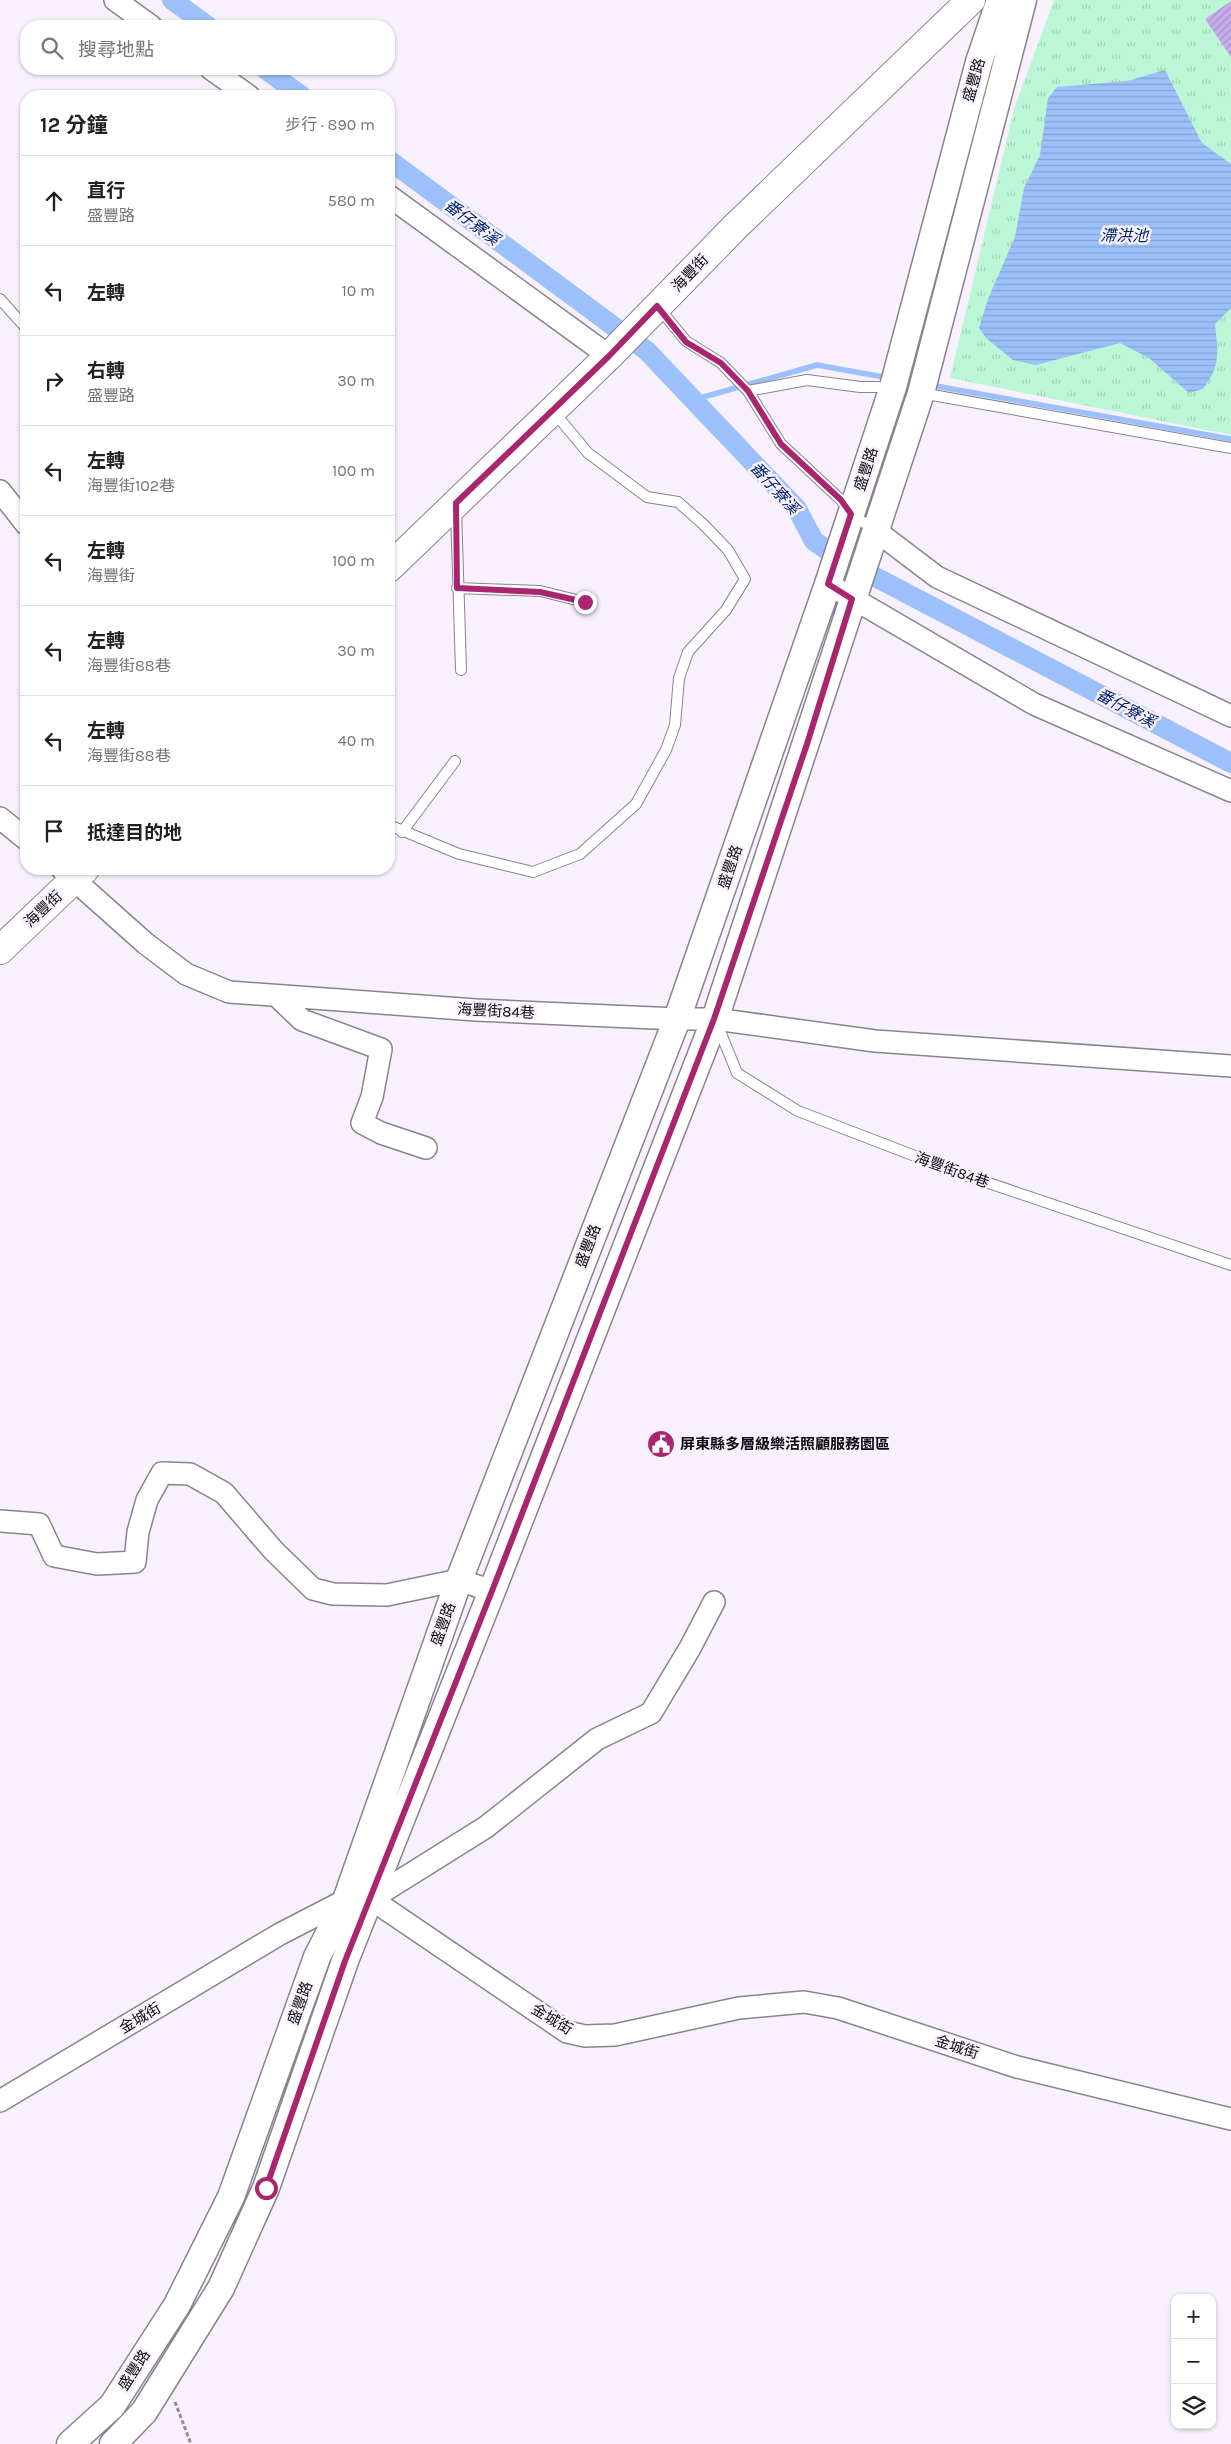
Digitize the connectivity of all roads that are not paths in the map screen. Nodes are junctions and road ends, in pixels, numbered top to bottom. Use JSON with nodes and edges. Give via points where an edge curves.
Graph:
{"nodes":[{"id":1,"x":115,"y":0,"type":"edge"},
{"id":2,"x":971,"y":0,"type":"edge"},
{"id":3,"x":1000,"y":0,"type":"edge"},
{"id":4,"x":1022,"y":0,"type":"edge"},
{"id":5,"x":143,"y":20,"type":"edge"},
{"id":6,"x":219,"y":75,"type":"edge"},
{"id":7,"x":241,"y":90,"type":"edge"},
{"id":8,"x":395,"y":200,"type":"edge"},
{"id":9,"x":0,"y":299,"type":"edge"},
{"id":10,"x":653,"y":311,"type":"junction"},
{"id":11,"x":20,"y":321,"type":"edge"},
{"id":12,"x":609,"y":356,"type":"junction"},
{"id":13,"x":907,"y":390,"type":"junction"},
{"id":14,"x":748,"y":391,"type":"junction"},
{"id":15,"x":553,"y":411,"type":"junction"},
{"id":16,"x":1231,"y":448,"type":"edge"},
{"id":17,"x":0,"y":491,"type":"edge"},
{"id":18,"x":456,"y":503,"type":"junction"},
{"id":19,"x":851,"y":514,"type":"junction"},
{"id":20,"x":20,"y":516,"type":"edge"},
{"id":21,"x":876,"y":530,"type":"junction"},
{"id":22,"x":395,"y":562,"type":"edge"},
{"id":23,"x":828,"y":584,"type":"junction"},
{"id":24,"x":457,"y":588,"type":"junction"},
{"id":25,"x":852,"y":599,"type":"junction"},
{"id":26,"x":585,"y":602,"type":"dead end"},
{"id":27,"x":461,"y":670,"type":"dead end"},
{"id":28,"x":1231,"y":716,"type":"edge"},
{"id":29,"x":455,"y":761,"type":"dead end"},
{"id":30,"x":1231,"y":791,"type":"edge"},
{"id":31,"x":0,"y":818,"type":"edge"},
{"id":32,"x":395,"y":828,"type":"edge"},
{"id":33,"x":402,"y":832,"type":"junction"},
{"id":34,"x":20,"y":834,"type":"edge"},
{"id":35,"x":71,"y":875,"type":"edge"},
{"id":36,"x":77,"y":875,"type":"edge"},
{"id":37,"x":0,"y":950,"type":"edge"},
{"id":38,"x":278,"y":997,"type":"junction"},
{"id":39,"x":677,"y":1019,"type":"junction"},
{"id":40,"x":714,"y":1019,"type":"junction"},
{"id":41,"x":1231,"y":1066,"type":"edge"},
{"id":42,"x":426,"y":1148,"type":"dead end"},
{"id":43,"x":1231,"y":1265,"type":"edge"},
{"id":44,"x":0,"y":1521,"type":"edge"},
{"id":45,"x":459,"y":1580,"type":"junction"},
{"id":46,"x":492,"y":1591,"type":"junction"},
{"id":47,"x":714,"y":1602,"type":"dead end"},
{"id":48,"x":358,"y":1900,"type":"junction"},
{"id":49,"x":0,"y":2101,"type":"edge"},
{"id":50,"x":1231,"y":2119,"type":"edge"},
{"id":51,"x":70,"y":2444,"type":"edge"},
{"id":52,"x":113,"y":2444,"type":"edge"}],
"edges":[{"from":1,"to":5,"type":"street"},
{"from":2,"to":10,"type":"main road","name":"海豐街","via":[[736,226]]},
{"from":3,"to":13,"type":"street","name":"盛豐路","via":[[979,62]]},
{"from":4,"to":13,"type":"street","name":"盛豐路"},
{"from":6,"to":7,"type":"street"},
{"from":8,"to":12,"type":"street"},
{"from":9,"to":11,"type":"lane"},
{"from":10,"to":12,"type":"main road","name":"海豐街"},
{"from":10,"to":14,"type":"lane","via":[[686,342],[721,363]]},
{"from":12,"to":15,"type":"main road","name":"海豐街"},
{"from":13,"to":14,"type":"lane","via":[[860,388],[807,380]]},
{"from":13,"to":16,"type":"lane"},
{"from":13,"to":19,"type":"street","name":"盛豐路"},
{"from":13,"to":21,"type":"street","name":"盛豐路"},
{"from":14,"to":19,"type":"lane","via":[[781,444],[841,500]]},
{"from":15,"to":18,"type":"main road","name":"海豐街"},
{"from":15,"to":33,"type":"lane","via":[[595,458],[647,497],[678,502],[728,550],[745,579],[726,610],[688,652],[679,678],[675,725],[666,750],[636,804],[580,854],[533,872],[459,854]]},
{"from":17,"to":20,"type":"street"},
{"from":18,"to":22,"type":"main road","name":"海豐街"},
{"from":18,"to":24,"type":"lane"},
{"from":19,"to":21,"type":"lane"},
{"from":19,"to":23,"type":"street","name":"盛豐路"},
{"from":21,"to":25,"type":"street","name":"盛豐路"},
{"from":21,"to":28,"type":"street","via":[[936,576]]},
{"from":23,"to":25,"type":"street"},
{"from":23,"to":39,"type":"street","name":"盛豐路"},
{"from":24,"to":26,"type":"lane","via":[[540,592]]},
{"from":24,"to":27,"type":"lane"},
{"from":25,"to":30,"type":"street","via":[[1034,704]]},
{"from":25,"to":40,"type":"street","name":"盛豐路","via":[[807,744]]},
{"from":29,"to":33,"type":"lane"},
{"from":31,"to":34,"type":"street"},
{"from":32,"to":33,"type":"lane"},
{"from":35,"to":37,"type":"main road","name":"海豐街"},
{"from":36,"to":38,"type":"street","name":"海豐街84巷","via":[[145,943],[186,974],[229,992]]},
{"from":38,"to":39,"type":"street","name":"海豐街84巷"},
{"from":38,"to":42,"type":"street","via":[[302,1020],[381,1049],[372,1097],[362,1123]]},
{"from":39,"to":40,"type":"street","name":"海豐街84巷"},
{"from":39,"to":45,"type":"street","name":"盛豐路"},
{"from":40,"to":41,"type":"street","name":"海豐街84巷","via":[[885,1041]]},
{"from":40,"to":43,"type":"lane","name":"海豐街84巷","via":[[737,1073],[798,1111],[959,1173]]},
{"from":40,"to":46,"type":"street","name":"盛豐路"},
{"from":44,"to":45,"type":"street","via":[[39,1524],[54,1556],[98,1564],[135,1562],[146,1500],[162,1474],[190,1474],[224,1493],[274,1550],[314,1588],[333,1594],[387,1595]]},
{"from":45,"to":46,"type":"street"},
{"from":45,"to":48,"type":"street","name":"盛豐路"},
{"from":46,"to":48,"type":"street","name":"盛豐路"},
{"from":47,"to":48,"type":"street","via":[[651,1713],[598,1739],[486,1826]]},
{"from":48,"to":49,"type":"street","name":"金城街","via":[[280,1934]]},
{"from":48,"to":50,"type":"street","name":"金城街","via":[[567,2032],[584,2036],[615,2035],[739,2008],[804,2002],[838,2008],[1017,2067]]},
{"from":48,"to":51,"type":"street","name":"盛豐路","via":[[317,1957],[231,2196],[177,2304],[112,2406]]},
{"from":48,"to":52,"type":"street","name":"盛豐路","via":[[345,1961],[266,2188],[221,2288],[144,2412]]}]}
